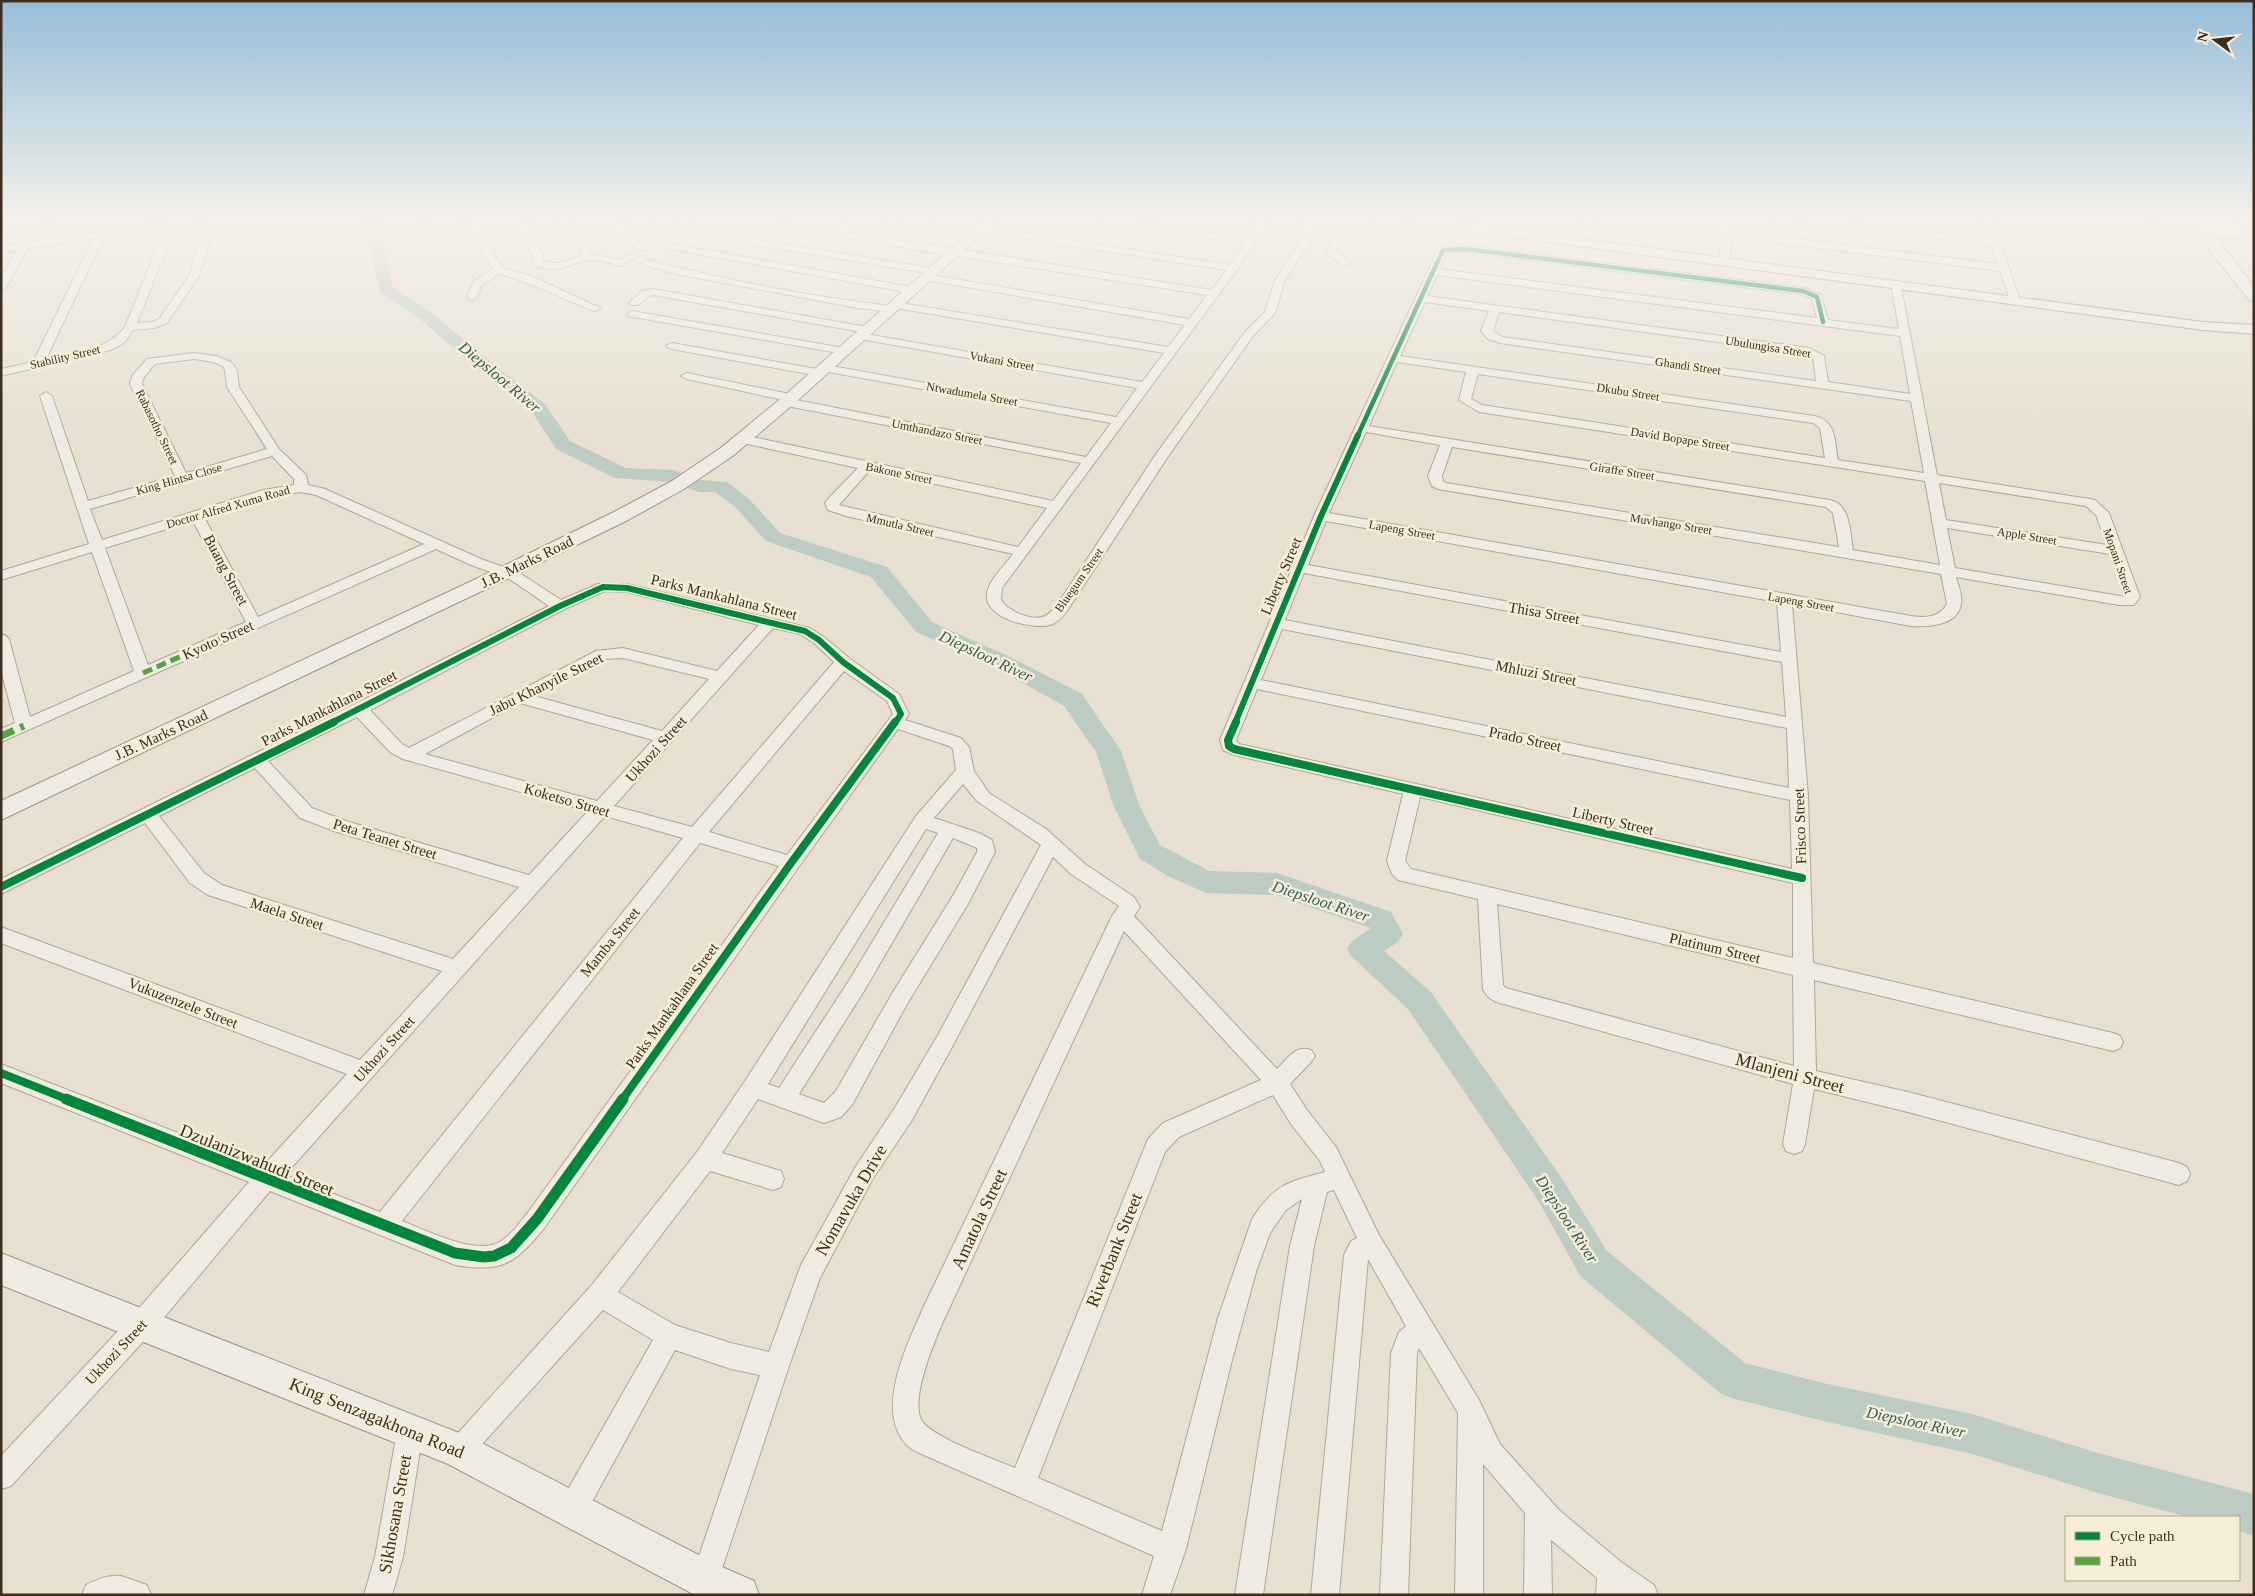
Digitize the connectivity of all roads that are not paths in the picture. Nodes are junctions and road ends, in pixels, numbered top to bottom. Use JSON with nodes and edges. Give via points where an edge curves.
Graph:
{"nodes":[{"id":1,"x":72,"y":293,"type":"edge"},
{"id":2,"x":143,"y":293,"type":"edge"},
{"id":3,"x":182,"y":293,"type":"edge"},
{"id":4,"x":474,"y":293,"type":"edge"},
{"id":5,"x":558,"y":293,"type":"edge"},
{"id":6,"x":646,"y":293,"type":"edge"},
{"id":7,"x":661,"y":293,"type":"edge"},
{"id":8,"x":811,"y":293,"type":"edge"},
{"id":9,"x":907,"y":293,"type":"edge"},
{"id":10,"x":1034,"y":293,"type":"edge"},
{"id":11,"x":1213,"y":293,"type":"edge"},
{"id":12,"x":1276,"y":293,"type":"edge"},
{"id":13,"x":1423,"y":293,"type":"edge"},
{"id":14,"x":1605,"y":293,"type":"edge"},
{"id":15,"x":1810,"y":293,"type":"edge"},
{"id":16,"x":1898,"y":293,"type":"edge"},
{"id":17,"x":1967,"y":293,"type":"edge"},
{"id":18,"x":2013,"y":293,"type":"edge"},
{"id":19,"x":2240,"y":293,"type":"edge"},
{"id":20,"x":472,"y":297,"type":"dead end"},
{"id":21,"x":1421,"y":298,"type":"junction"},
{"id":22,"x":2015,"y":300,"type":"junction"},
{"id":23,"x":893,"y":307,"type":"junction"},
{"id":24,"x":595,"y":308,"type":"dead end"},
{"id":25,"x":1495,"y":309,"type":"junction"},
{"id":26,"x":2251,"y":313,"type":"edge"},
{"id":27,"x":1823,"y":322,"type":"junction"},
{"id":28,"x":1191,"y":323,"type":"junction"},
{"id":29,"x":130,"y":327,"type":"junction"},
{"id":30,"x":864,"y":333,"type":"junction"},
{"id":31,"x":1905,"y":333,"type":"junction"},
{"id":32,"x":672,"y":346,"type":"dead end"},
{"id":33,"x":844,"y":350,"type":"junction"},
{"id":34,"x":1169,"y":351,"type":"junction"},
{"id":35,"x":1393,"y":358,"type":"junction"},
{"id":36,"x":38,"y":363,"type":"junction"},
{"id":37,"x":1473,"y":369,"type":"junction"},
{"id":38,"x":822,"y":370,"type":"junction"},
{"id":39,"x":1,"y":373,"type":"edge"},
{"id":40,"x":687,"y":376,"type":"dead end"},
{"id":41,"x":1824,"y":385,"type":"junction"},
{"id":42,"x":1144,"y":386,"type":"junction"},
{"id":43,"x":46,"y":396,"type":"dead end"},
{"id":44,"x":1916,"y":398,"type":"junction"},
{"id":45,"x":789,"y":400,"type":"junction"},
{"id":46,"x":1118,"y":421,"type":"junction"},
{"id":47,"x":1360,"y":428,"type":"junction"},
{"id":48,"x":743,"y":439,"type":"junction"},
{"id":49,"x":1446,"y":443,"type":"junction"},
{"id":50,"x":274,"y":451,"type":"junction"},
{"id":51,"x":1088,"y":462,"type":"junction"},
{"id":52,"x":1832,"y":462,"type":"junction"},
{"id":53,"x":867,"y":466,"type":"junction"},
{"id":54,"x":1930,"y":477,"type":"junction"},
{"id":55,"x":182,"y":478,"type":"junction"},
{"id":56,"x":301,"y":488,"type":"junction"},
{"id":57,"x":1056,"y":506,"type":"junction"},
{"id":58,"x":83,"y":507,"type":"junction"},
{"id":59,"x":197,"y":516,"type":"junction"},
{"id":60,"x":1321,"y":516,"type":"junction"},
{"id":61,"x":1939,"y":522,"type":"junction"},
{"id":62,"x":436,"y":544,"type":"junction"},
{"id":63,"x":98,"y":547,"type":"junction"},
{"id":64,"x":2114,"y":550,"type":"junction"},
{"id":65,"x":1021,"y":552,"type":"junction"},
{"id":66,"x":1846,"y":552,"type":"junction"},
{"id":67,"x":1299,"y":568,"type":"junction"},
{"id":68,"x":1947,"y":570,"type":"junction"},
{"id":69,"x":506,"y":572,"type":"junction"},
{"id":70,"x":1,"y":576,"type":"edge"},
{"id":71,"x":1784,"y":599,"type":"junction"},
{"id":72,"x":560,"y":606,"type":"junction"},
{"id":73,"x":769,"y":623,"type":"junction"},
{"id":74,"x":1276,"y":623,"type":"junction"},
{"id":75,"x":254,"y":624,"type":"junction"},
{"id":76,"x":1,"y":639,"type":"edge"},
{"id":77,"x":1789,"y":658,"type":"junction"},
{"id":78,"x":843,"y":662,"type":"junction"},
{"id":79,"x":143,"y":673,"type":"junction"},
{"id":80,"x":721,"y":677,"type":"junction"},
{"id":81,"x":1250,"y":683,"type":"junction"},
{"id":82,"x":517,"y":697,"type":"junction"},
{"id":83,"x":359,"y":709,"type":"junction"},
{"id":84,"x":894,"y":722,"type":"junction"},
{"id":85,"x":1795,"y":724,"type":"junction"},
{"id":86,"x":24,"y":726,"type":"junction"},
{"id":87,"x":1,"y":736,"type":"edge"},
{"id":88,"x":666,"y":738,"type":"junction"},
{"id":89,"x":409,"y":755,"type":"junction"},
{"id":90,"x":257,"y":760,"type":"junction"},
{"id":91,"x":965,"y":771,"type":"junction"},
{"id":92,"x":1413,"y":790,"type":"junction"},
{"id":93,"x":1799,"y":796,"type":"junction"},
{"id":94,"x":601,"y":810,"type":"junction"},
{"id":95,"x":1,"y":811,"type":"edge"},
{"id":96,"x":148,"y":815,"type":"junction"},
{"id":97,"x":922,"y":822,"type":"junction"},
{"id":98,"x":948,"y":831,"type":"junction"},
{"id":99,"x":696,"y":835,"type":"junction"},
{"id":100,"x":1050,"y":845,"type":"junction"},
{"id":101,"x":791,"y":863,"type":"junction"},
{"id":102,"x":1802,"y":878,"type":"junction"},
{"id":103,"x":534,"y":884,"type":"junction"},
{"id":104,"x":1,"y":888,"type":"edge"},
{"id":105,"x":1487,"y":896,"type":"junction"},
{"id":106,"x":1122,"y":916,"type":"junction"},
{"id":107,"x":1,"y":935,"type":"edge"},
{"id":108,"x":457,"y":968,"type":"junction"},
{"id":109,"x":1803,"y":969,"type":"junction"},
{"id":110,"x":2113,"y":1042,"type":"dead end"},
{"id":111,"x":1304,"y":1056,"type":"dead end"},
{"id":112,"x":364,"y":1071,"type":"junction"},
{"id":113,"x":1,"y":1073,"type":"edge"},
{"id":114,"x":1805,"y":1078,"type":"junction"},
{"id":115,"x":1278,"y":1083,"type":"junction"},
{"id":116,"x":753,"y":1088,"type":"junction"},
{"id":117,"x":784,"y":1099,"type":"junction"},
{"id":118,"x":1794,"y":1144,"type":"dead end"},
{"id":119,"x":705,"y":1160,"type":"junction"},
{"id":120,"x":2179,"y":1174,"type":"dead end"},
{"id":121,"x":773,"y":1179,"type":"dead end"},
{"id":122,"x":265,"y":1180,"type":"junction"},
{"id":123,"x":1328,"y":1180,"type":"junction"},
{"id":124,"x":383,"y":1226,"type":"junction"},
{"id":125,"x":1371,"y":1242,"type":"junction"},
{"id":126,"x":505,"y":1252,"type":"joint"},
{"id":127,"x":1,"y":1269,"type":"edge"},
{"id":128,"x":600,"y":1295,"type":"junction"},
{"id":129,"x":142,"y":1324,"type":"junction"},
{"id":130,"x":1421,"y":1329,"type":"junction"},
{"id":131,"x":669,"y":1336,"type":"junction"},
{"id":132,"x":776,"y":1366,"type":"junction"},
{"id":133,"x":1470,"y":1409,"type":"junction"},
{"id":134,"x":410,"y":1432,"type":"junction"},
{"id":135,"x":458,"y":1450,"type":"junction"},
{"id":136,"x":1,"y":1476,"type":"edge"},
{"id":137,"x":1022,"y":1484,"type":"junction"},
{"id":138,"x":572,"y":1510,"type":"junction"},
{"id":139,"x":1539,"y":1510,"type":"junction"},
{"id":140,"x":1172,"y":1549,"type":"junction"},
{"id":141,"x":1610,"y":1584,"type":"edge"},
{"id":142,"x":702,"y":1587,"type":"edge"},
{"id":143,"x":96,"y":1595,"type":"edge"},
{"id":144,"x":137,"y":1595,"type":"edge"},
{"id":145,"x":378,"y":1595,"type":"edge"},
{"id":146,"x":740,"y":1595,"type":"edge"},
{"id":147,"x":1156,"y":1595,"type":"edge"},
{"id":148,"x":1249,"y":1595,"type":"edge"},
{"id":149,"x":1325,"y":1595,"type":"edge"},
{"id":150,"x":1394,"y":1595,"type":"edge"},
{"id":151,"x":1470,"y":1595,"type":"edge"},
{"id":152,"x":1538,"y":1595,"type":"edge"},
{"id":153,"x":1644,"y":1595,"type":"edge"}],
"edges":[{"from":1,"to":36,"type":"street"},
{"from":2,"to":29,"type":"street","name":"Stability Street"},
{"from":3,"to":29,"type":"street","via":[[163,321]]},
{"from":4,"to":20,"type":"street"},
{"from":5,"to":24,"type":"street"},
{"from":6,"to":33,"type":"street","name":"Vukani Street","via":[[633,308]]},
{"from":7,"to":30,"type":"street","name":"Vukani Street"},
{"from":8,"to":23,"type":"street"},
{"from":9,"to":23,"type":"street","name":"J.B. Marks Road"},
{"from":10,"to":28,"type":"street"},
{"from":11,"to":28,"type":"street","name":"Bluegum Street"},
{"from":12,"to":65,"type":"street","name":"Bluegum Street","via":[[1270,313],[1249,334],[1167,449],[1066,602],[1056,615],[1046,620],[1028,620],[1007,613],[993,599],[995,588]]},
{"from":13,"to":21,"type":"street","name":"Liberty Street"},
{"from":14,"to":27,"type":"street"},
{"from":15,"to":27,"type":"street","name":"Liberty Street","via":[[1817,297]]},
{"from":16,"to":31,"type":"street","name":"Lapeng Street"},
{"from":17,"to":22,"type":"street"},
{"from":18,"to":22,"type":"street"},
{"from":19,"to":26,"type":"street"},
{"from":21,"to":25,"type":"street","name":"Ubulungisa Street"},
{"from":21,"to":35,"type":"street","name":"Liberty Street"},
{"from":22,"to":26,"type":"street","via":[[2190,324]]},
{"from":23,"to":30,"type":"street","name":"J.B. Marks Road"},
{"from":23,"to":34,"type":"street"},
{"from":25,"to":41,"type":"street","name":"Ubulungisa Street","via":[[1808,351],[1818,356]]},
{"from":25,"to":41,"type":"street","name":"Ghandi Street","via":[[1487,331],[1500,340]]},
{"from":27,"to":31,"type":"street"},
{"from":28,"to":34,"type":"street","name":"Bluegum Street"},
{"from":29,"to":36,"type":"street","name":"Stability Street","via":[[121,340],[107,348]]},
{"from":30,"to":33,"type":"street","name":"J.B. Marks Road"},
{"from":30,"to":42,"type":"street","name":"Vukani Street"},
{"from":31,"to":44,"type":"street","name":"Lapeng Street"},
{"from":32,"to":38,"type":"street","name":"Ntwadumela Street"},
{"from":33,"to":38,"type":"street","name":"J.B. Marks Road"},
{"from":34,"to":42,"type":"street","name":"Bluegum Street"},
{"from":35,"to":37,"type":"street","name":"Dkubu Street"},
{"from":35,"to":47,"type":"street","name":"Liberty Street"},
{"from":36,"to":39,"type":"street","name":"Stability Street"},
{"from":37,"to":52,"type":"street","name":"Dkubu Street","via":[[1815,420],[1826,428]]},
{"from":37,"to":52,"type":"street","name":"David Bopape Street","via":[[1465,399],[1473,406]]},
{"from":38,"to":45,"type":"street","name":"J.B. Marks Road"},
{"from":38,"to":46,"type":"street","name":"Ntwadumela Street"},
{"from":40,"to":45,"type":"street","name":"Umthandazo Street"},
{"from":41,"to":44,"type":"street","name":"Ghandi Street"},
{"from":42,"to":46,"type":"street","name":"Bluegum Street"},
{"from":43,"to":58,"type":"street"},
{"from":44,"to":54,"type":"street","name":"Lapeng Street"},
{"from":45,"to":48,"type":"street","name":"J.B. Marks Road"},
{"from":45,"to":51,"type":"street","name":"Umthandazo Street"},
{"from":46,"to":51,"type":"street","name":"Bluegum Street"},
{"from":47,"to":49,"type":"street","name":"Giraffe Street"},
{"from":47,"to":60,"type":"street","name":"Liberty Street"},
{"from":48,"to":53,"type":"street","name":"Bakone Street"},
{"from":48,"to":69,"type":"street","name":"J.B. Marks Road","via":[[678,485]]},
{"from":49,"to":66,"type":"street","name":"Giraffe Street","via":[[1830,504],[1839,512]]},
{"from":49,"to":66,"type":"street","name":"Muvhango Street","via":[[1435,476],[1437,483],[1443,486]]},
{"from":50,"to":55,"type":"street","name":"King Hintsa Close"},
{"from":50,"to":55,"type":"street","name":"Rabasotho Street","via":[[234,387],[230,367],[223,361],[194,356],[157,359],[138,376],[137,389]]},
{"from":50,"to":56,"type":"street","via":[[301,478]]},
{"from":51,"to":57,"type":"street","name":"Bluegum Street"},
{"from":52,"to":54,"type":"street","name":"David Bopape Street"},
{"from":53,"to":57,"type":"street","name":"Bakone Street"},
{"from":53,"to":65,"type":"street","name":"Mmutla Street","via":[[837,496],[833,507]]},
{"from":54,"to":61,"type":"street","name":"Lapeng Street"},
{"from":54,"to":64,"type":"street","name":"Mopani Street","via":[[2090,503],[2102,513]]},
{"from":55,"to":58,"type":"street","name":"King Hintsa Close"},
{"from":56,"to":59,"type":"street","name":"Doctor Alfred Xuma Road","via":[[268,493]]},
{"from":56,"to":62,"type":"street","name":"Doctor Alfred Xuma Road","via":[[320,492]]},
{"from":57,"to":65,"type":"street","name":"Bluegum Street"},
{"from":58,"to":63,"type":"street"},
{"from":59,"to":63,"type":"street","name":"Doctor Alfred Xuma Road"},
{"from":59,"to":75,"type":"street","name":"Buang Street"},
{"from":60,"to":67,"type":"street","name":"Liberty Street"},
{"from":60,"to":71,"type":"street","name":"Lapeng Street"},
{"from":61,"to":64,"type":"street","name":"Apple Street"},
{"from":61,"to":68,"type":"street","name":"Lapeng Street"},
{"from":62,"to":69,"type":"street","name":"Doctor Alfred Xuma Road"},
{"from":62,"to":75,"type":"street","name":"Kyoto Street"},
{"from":63,"to":70,"type":"street","name":"Doctor Alfred Xuma Road"},
{"from":63,"to":79,"type":"street"},
{"from":64,"to":68,"type":"street","name":"Mopani Street","via":[[2133,597],[2129,602]]},
{"from":66,"to":68,"type":"street","name":"Muvhango Street"},
{"from":67,"to":74,"type":"street","name":"Liberty Street"},
{"from":67,"to":77,"type":"street","name":"Thisa Street"},
{"from":68,"to":71,"type":"street","name":"Lapeng Street","via":[[1954,604],[1949,613],[1934,622]]},
{"from":69,"to":72,"type":"street","name":"Doctor Alfred Xuma Road"},
{"from":69,"to":95,"type":"street","name":"J.B. Marks Road"},
{"from":71,"to":77,"type":"street","name":"Frisco Street"},
{"from":72,"to":73,"type":"street","name":"Parks Mankahlana Street","via":[[596,589],[612,586]]},
{"from":72,"to":83,"type":"street","name":"Parks Mankahlana Street"},
{"from":73,"to":78,"type":"street","name":"Parks Mankahlana Street","via":[[805,631]]},
{"from":73,"to":80,"type":"street","name":"Ukhozi Street"},
{"from":74,"to":81,"type":"street","name":"Liberty Street"},
{"from":74,"to":85,"type":"street","name":"Mhluzi Street"},
{"from":75,"to":79,"type":"street","name":"Kyoto Street"},
{"from":76,"to":86,"type":"street"},
{"from":77,"to":85,"type":"street","name":"Frisco Street"},
{"from":78,"to":84,"type":"street","name":"Parks Mankahlana Street","via":[[892,698],[901,714]]},
{"from":78,"to":99,"type":"street","name":"Mamba Street"},
{"from":79,"to":86,"type":"street","name":"Kyoto Street"},
{"from":80,"to":82,"type":"street","name":"Jabu Khanyile Street","via":[[623,652],[611,652],[592,658]]},
{"from":80,"to":88,"type":"street","name":"Ukhozi Street"},
{"from":81,"to":92,"type":"street","name":"Liberty Street","via":[[1228,735],[1229,746]]},
{"from":81,"to":93,"type":"street","name":"Prado Street"},
{"from":82,"to":88,"type":"street"},
{"from":82,"to":89,"type":"street","name":"Jabu Khanyile Street"},
{"from":83,"to":89,"type":"street","name":"Koketso Street","via":[[396,748]]},
{"from":83,"to":90,"type":"street","name":"Parks Mankahlana Street"},
{"from":84,"to":91,"type":"street","via":[[955,742],[960,747]]},
{"from":84,"to":101,"type":"street","name":"Parks Mankahlana Street"},
{"from":85,"to":93,"type":"street","name":"Frisco Street"},
{"from":86,"to":87,"type":"street","name":"Kyoto Street"},
{"from":88,"to":94,"type":"street","name":"Ukhozi Street"},
{"from":89,"to":94,"type":"street","name":"Koketso Street"},
{"from":90,"to":96,"type":"street","name":"Parks Mankahlana Street"},
{"from":90,"to":103,"type":"street","name":"Peta Teanet Street","via":[[306,813]]},
{"from":91,"to":97,"type":"street"},
{"from":91,"to":100,"type":"street","via":[[983,797],[1040,834]]},
{"from":92,"to":102,"type":"street","name":"Liberty Street"},
{"from":92,"to":105,"type":"street","name":"Platinum Street","via":[[1396,857],[1399,869],[1413,878]]},
{"from":93,"to":102,"type":"street","name":"Frisco Street"},
{"from":94,"to":99,"type":"street","name":"Koketso Street"},
{"from":94,"to":103,"type":"street","name":"Ukhozi Street"},
{"from":96,"to":104,"type":"street","name":"Parks Mankahlana Street"},
{"from":96,"to":108,"type":"street","name":"Maela Street","via":[[197,878],[215,890]]},
{"from":97,"to":98,"type":"street"},
{"from":97,"to":116,"type":"street"},
{"from":98,"to":117,"type":"street","via":[[857,985]]},
{"from":98,"to":117,"type":"street","via":[[986,845],[986,852],[844,1098],[831,1112],[824,1114]]},
{"from":99,"to":101,"type":"street","name":"Koketso Street"},
{"from":99,"to":124,"type":"street","name":"Mamba Street"},
{"from":100,"to":106,"type":"street","via":[[1078,869],[1128,903],[1130,908]]},
{"from":100,"to":132,"type":"street","name":"Nomavuka Drive","via":[[945,1042],[864,1173],[810,1273]]},
{"from":101,"to":126,"type":"street","name":"Parks Mankahlana Street","via":[[537,1219]]},
{"from":102,"to":109,"type":"street","name":"Frisco Street"},
{"from":103,"to":108,"type":"street","name":"Ukhozi Street"},
{"from":105,"to":109,"type":"street","name":"Platinum Street"},
{"from":105,"to":114,"type":"street","name":"Mlanjeni Street","via":[[1496,993]]},
{"from":106,"to":115,"type":"street"},
{"from":106,"to":137,"type":"street","name":"Amatola Street","via":[[933,1315],[913,1368],[905,1403],[909,1423],[917,1436],[935,1447]]},
{"from":107,"to":112,"type":"street","name":"Vukuzenzele Street"},
{"from":108,"to":112,"type":"street","name":"Ukhozi Street"},
{"from":109,"to":110,"type":"street","name":"Platinum Street"},
{"from":109,"to":114,"type":"street","name":"Frisco Street"},
{"from":111,"to":115,"type":"street","name":"Riverbank Street"},
{"from":112,"to":122,"type":"street","name":"Ukhozi Street"},
{"from":113,"to":122,"type":"street","name":"Dzulanizwahudi Street"},
{"from":114,"to":118,"type":"street","name":"Frisco Street"},
{"from":114,"to":120,"type":"street","name":"Mlanjeni Street"},
{"from":115,"to":123,"type":"street","via":[[1328,1154]]},
{"from":115,"to":137,"type":"street","name":"Riverbank Street","via":[[1171,1130],[1156,1146]]},
{"from":116,"to":117,"type":"street"},
{"from":116,"to":119,"type":"street"},
{"from":119,"to":121,"type":"street"},
{"from":119,"to":128,"type":"street"},
{"from":122,"to":124,"type":"street","name":"Dzulanizwahudi Street"},
{"from":122,"to":129,"type":"street","name":"Ukhozi Street"},
{"from":123,"to":125,"type":"street","via":[[1353,1203]]},
{"from":123,"to":140,"type":"street","via":[[1288,1193],[1260,1227],[1218,1366]]},
{"from":123,"to":148,"type":"street","via":[[1302,1246]]},
{"from":124,"to":126,"type":"street","name":"Dzulanizwahudi Street","via":[[455,1253],[489,1258]]},
{"from":125,"to":130,"type":"street"},
{"from":125,"to":149,"type":"street","via":[[1359,1249],[1356,1255]]},
{"from":127,"to":129,"type":"street","name":"King Senzagakhona Road"},
{"from":128,"to":131,"type":"street"},
{"from":128,"to":135,"type":"street"},
{"from":129,"to":134,"type":"street","name":"King Senzagakhona Road"},
{"from":129,"to":136,"type":"street","name":"Ukhozi Street"},
{"from":130,"to":133,"type":"street"},
{"from":130,"to":150,"type":"street","via":[[1408,1341],[1404,1353]]},
{"from":131,"to":132,"type":"street","via":[[731,1356]]},
{"from":131,"to":138,"type":"street"},
{"from":132,"to":142,"type":"street","name":"Nomavuka Drive"},
{"from":133,"to":139,"type":"street","via":[[1491,1453]]},
{"from":133,"to":151,"type":"street"},
{"from":134,"to":135,"type":"street","name":"King Senzagakhona Road"},
{"from":134,"to":145,"type":"street","name":"Sikhosana Street","via":[[389,1557]]},
{"from":135,"to":138,"type":"street","name":"King Senzagakhona Road"},
{"from":137,"to":140,"type":"street","name":"Amatola Street"},
{"from":138,"to":142,"type":"street","name":"King Senzagakhona Road"},
{"from":139,"to":141,"type":"street"},
{"from":139,"to":152,"type":"street"},
{"from":140,"to":147,"type":"street"},
{"from":141,"to":153,"type":"street"},
{"from":142,"to":146,"type":"street","name":"King Senzagakhona Road"},
{"from":143,"to":144,"type":"street","via":[[108,1590],[123,1590]]}]}
